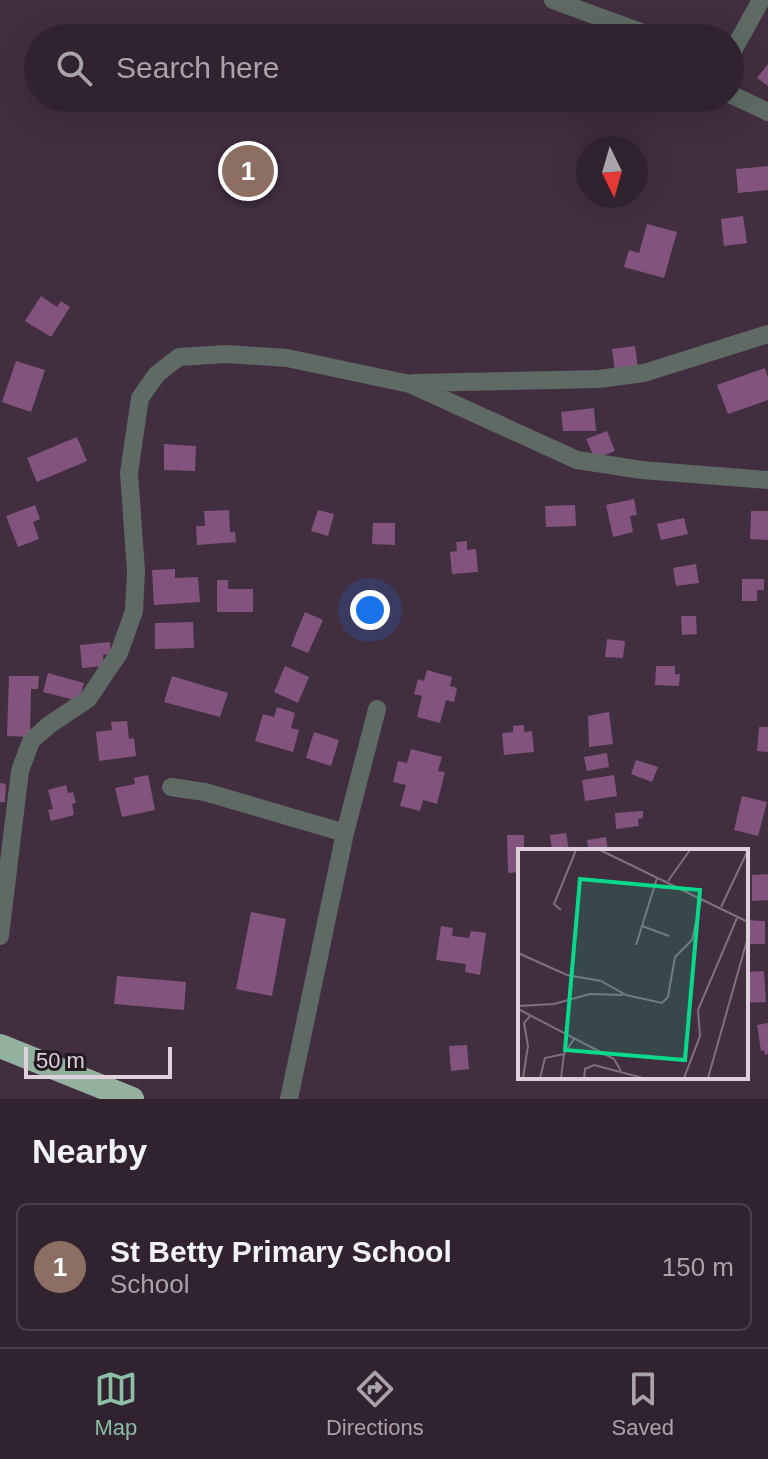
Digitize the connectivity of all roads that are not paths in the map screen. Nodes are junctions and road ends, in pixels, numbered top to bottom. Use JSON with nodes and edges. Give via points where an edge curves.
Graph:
{"nodes":[{"id":1,"x":553,"y":0,"type":"edge"},
{"id":2,"x":761,"y":0,"type":"edge"},
{"id":3,"x":619,"y":24,"type":"edge"},
{"id":4,"x":744,"y":31,"type":"edge"},
{"id":5,"x":744,"y":101,"type":"edge"},
{"id":6,"x":768,"y":112,"type":"edge"},
{"id":7,"x":768,"y":334,"type":"edge"},
{"id":8,"x":410,"y":384,"type":"junction"},
{"id":9,"x":768,"y":480,"type":"edge"},
{"id":10,"x":377,"y":709,"type":"dead end"},
{"id":11,"x":171,"y":787,"type":"dead end"},
{"id":12,"x":345,"y":833,"type":"junction"},
{"id":13,"x":0,"y":936,"type":"edge"},
{"id":14,"x":0,"y":1046,"type":"edge"},
{"id":15,"x":132,"y":1099,"type":"edge"},
{"id":16,"x":289,"y":1099,"type":"edge"}],
"edges":[{"from":1,"to":3,"type":"street"},
{"from":2,"to":4,"type":"street"},
{"from":5,"to":6,"type":"street"},
{"from":7,"to":8,"type":"street","via":[[644,373]]},
{"from":8,"to":9,"type":"street","via":[[577,460]]},
{"from":8,"to":13,"type":"street","via":[[287,358],[226,354],[179,357],[157,374],[140,398],[129,473],[134,611],[119,653],[88,699],[31,741],[20,771]]},
{"from":10,"to":12,"type":"street"},
{"from":11,"to":12,"type":"street"},
{"from":12,"to":16,"type":"street"},
{"from":14,"to":15,"type":"highway"}]}
